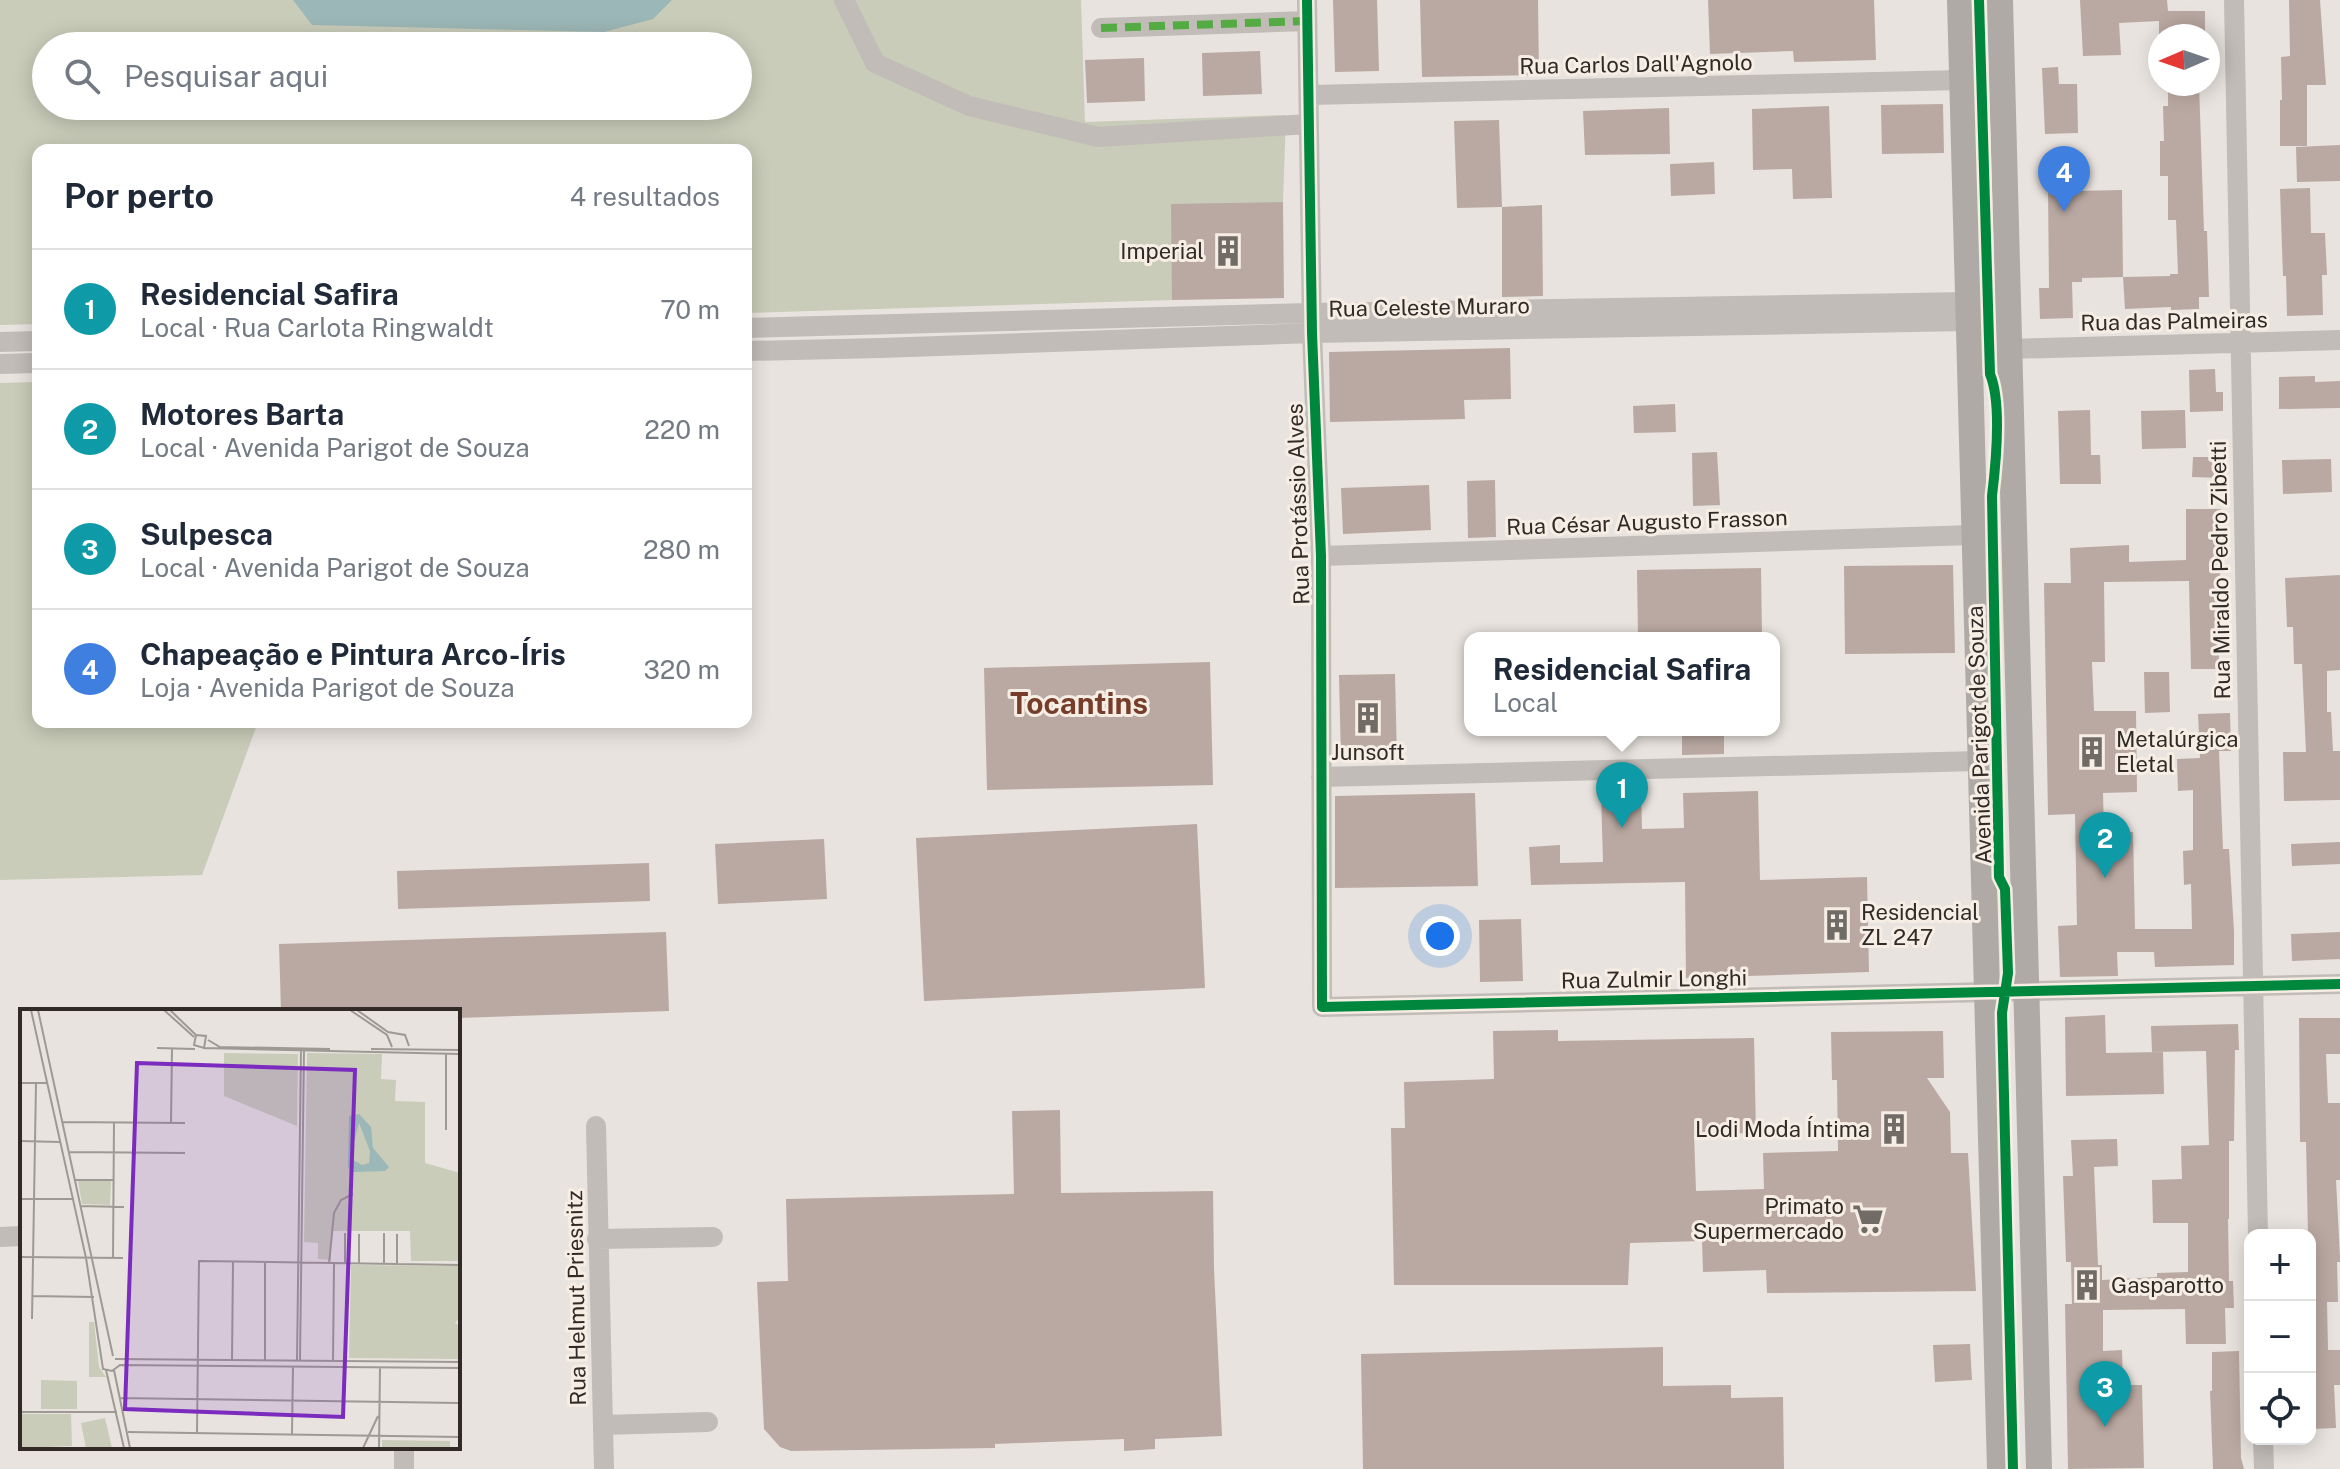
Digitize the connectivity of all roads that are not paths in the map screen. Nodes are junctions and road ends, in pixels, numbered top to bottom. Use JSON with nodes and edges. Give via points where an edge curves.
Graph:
{"nodes":[{"id":1,"x":844,"y":0,"type":"edge"},
{"id":2,"x":1307,"y":0,"type":"edge"},
{"id":3,"x":1960,"y":0,"type":"edge"},
{"id":4,"x":2000,"y":0,"type":"edge"},
{"id":5,"x":2234,"y":0,"type":"edge"},
{"id":6,"x":1307,"y":21,"type":"junction"},
{"id":7,"x":1101,"y":28,"type":"dead end"},
{"id":8,"x":1963,"y":80,"type":"junction"},
{"id":9,"x":1310,"y":95,"type":"junction"},
{"id":10,"x":1309,"y":124,"type":"junction"},
{"id":11,"x":1966,"y":229,"type":"junction"},
{"id":12,"x":1968,"y":312,"type":"junction"},
{"id":13,"x":2008,"y":312,"type":"junction"},
{"id":14,"x":1312,"y":323,"type":"junction"},
{"id":15,"x":752,"y":328,"type":"edge"},
{"id":16,"x":2340,"y":340,"type":"edge"},
{"id":17,"x":32,"y":341,"type":"edge"},
{"id":18,"x":0,"y":342,"type":"edge"},
{"id":19,"x":2240,"y":343,"type":"junction"},
{"id":20,"x":2009,"y":349,"type":"junction"},
{"id":21,"x":752,"y":351,"type":"edge"},
{"id":22,"x":1969,"y":362,"type":"junction"},
{"id":23,"x":32,"y":363,"type":"edge"},
{"id":24,"x":0,"y":364,"type":"edge"},
{"id":25,"x":2012,"y":473,"type":"junction"},
{"id":26,"x":1973,"y":535,"type":"junction"},
{"id":27,"x":1321,"y":556,"type":"junction"},
{"id":28,"x":1979,"y":761,"type":"junction"},
{"id":29,"x":1321,"y":777,"type":"junction"},
{"id":30,"x":1982,"y":856,"type":"junction"},
{"id":31,"x":2340,"y":984,"type":"edge"},
{"id":32,"x":2252,"y":985,"type":"junction"},
{"id":33,"x":2025,"y":990,"type":"junction"},
{"id":34,"x":1987,"y":992,"type":"junction"},
{"id":35,"x":1322,"y":1007,"type":"joint"},
{"id":36,"x":2028,"y":1099,"type":"junction"},
{"id":37,"x":596,"y":1126,"type":"dead end"},
{"id":38,"x":2258,"y":1229,"type":"edge"},
{"id":39,"x":20,"y":1236,"type":"edge"},
{"id":40,"x":0,"y":1237,"type":"edge"},
{"id":41,"x":713,"y":1237,"type":"dead end"},
{"id":42,"x":597,"y":1239,"type":"junction"},
{"id":43,"x":708,"y":1422,"type":"dead end"},
{"id":44,"x":603,"y":1425,"type":"junction"},
{"id":45,"x":2263,"y":1445,"type":"edge"},
{"id":46,"x":604,"y":1469,"type":"edge"},
{"id":47,"x":2000,"y":1469,"type":"edge"},
{"id":48,"x":2039,"y":1469,"type":"edge"},
{"id":49,"x":2264,"y":1469,"type":"edge"}],
"edges":[{"from":1,"to":10,"type":"street","via":[[875,63],[969,106],[1098,137]]},
{"from":2,"to":6,"type":"street","name":"Rua Protássio Alves"},
{"from":3,"to":8,"type":"main road","name":"Avenida Parigot de Souza"},
{"from":4,"to":13,"type":"main road","name":"Avenida Parigot de Souza"},
{"from":5,"to":19,"type":"street","name":"Rua Miraldo Pedro Zibetti"},
{"from":6,"to":7,"type":"street"},
{"from":6,"to":9,"type":"street","name":"Rua Protássio Alves"},
{"from":8,"to":9,"type":"street","name":"Rua Carlos Dall'Agnolo"},
{"from":8,"to":11,"type":"main road","name":"Avenida Parigot de Souza"},
{"from":9,"to":10,"type":"street","name":"Rua Protássio Alves"},
{"from":10,"to":14,"type":"street","name":"Rua Protássio Alves"},
{"from":11,"to":12,"type":"main road","name":"Avenida Parigot de Souza"},
{"from":11,"to":13,"type":"main road","via":[[1976,203],[1990,199],[1995,205],[1997,274]]},
{"from":12,"to":14,"type":"street","name":"Rua Celeste Muraro"},
{"from":12,"to":22,"type":"main road","name":"Avenida Parigot de Souza"},
{"from":13,"to":20,"type":"main road","name":"Avenida Parigot de Souza"},
{"from":14,"to":15,"type":"street","name":"Rua Celeste Muraro"},
{"from":14,"to":21,"type":"street","name":"Rua Celeste Muraro"},
{"from":14,"to":27,"type":"street","name":"Rua Protássio Alves"},
{"from":16,"to":19,"type":"street","name":"Rua das Palmeiras"},
{"from":17,"to":18,"type":"street"},
{"from":19,"to":20,"type":"street","name":"Rua das Palmeiras"},
{"from":19,"to":32,"type":"street","name":"Rua Miraldo Pedro Zibetti"},
{"from":20,"to":25,"type":"main road","name":"Avenida Parigot de Souza"},
{"from":22,"to":25,"type":"main road","via":[[1982,406],[1986,475],[1999,485]]},
{"from":22,"to":26,"type":"main road","name":"Avenida Parigot de Souza"},
{"from":23,"to":24,"type":"street"},
{"from":25,"to":33,"type":"main road","name":"Avenida Parigot de Souza"},
{"from":26,"to":27,"type":"street","name":"Rua César Augusto Frasson"},
{"from":26,"to":28,"type":"main road","name":"Avenida Parigot de Souza"},
{"from":27,"to":29,"type":"street","name":"Rua Protássio Alves"},
{"from":28,"to":29,"type":"street"},
{"from":28,"to":30,"type":"main road","name":"Avenida Parigot de Souza"},
{"from":29,"to":35,"type":"street","name":"Rua Protássio Alves"},
{"from":30,"to":33,"type":"main road","via":[[1996,901],[1998,976]]},
{"from":30,"to":34,"type":"main road","name":"Avenida Parigot de Souza"},
{"from":31,"to":32,"type":"street"},
{"from":32,"to":33,"type":"street"},
{"from":32,"to":38,"type":"street","name":"Rua Miraldo Pedro Zibetti"},
{"from":33,"to":34,"type":"street","name":"Rua Zulmir Longhi"},
{"from":33,"to":36,"type":"main road","name":"Avenida Parigot de Souza"},
{"from":34,"to":35,"type":"street","name":"Rua Zulmir Longhi"},
{"from":34,"to":36,"type":"main road","via":[[2014,1006]]},
{"from":34,"to":47,"type":"main road","name":"Avenida Parigot de Souza"},
{"from":36,"to":48,"type":"main road","name":"Avenida Parigot de Souza"},
{"from":37,"to":42,"type":"street","name":"Rua Helmut Priesnitz"},
{"from":39,"to":40,"type":"street"},
{"from":41,"to":42,"type":"street"},
{"from":42,"to":44,"type":"street","name":"Rua Helmut Priesnitz"},
{"from":43,"to":44,"type":"street"},
{"from":44,"to":46,"type":"street","name":"Rua Helmut Priesnitz"},
{"from":45,"to":49,"type":"street"}]}
